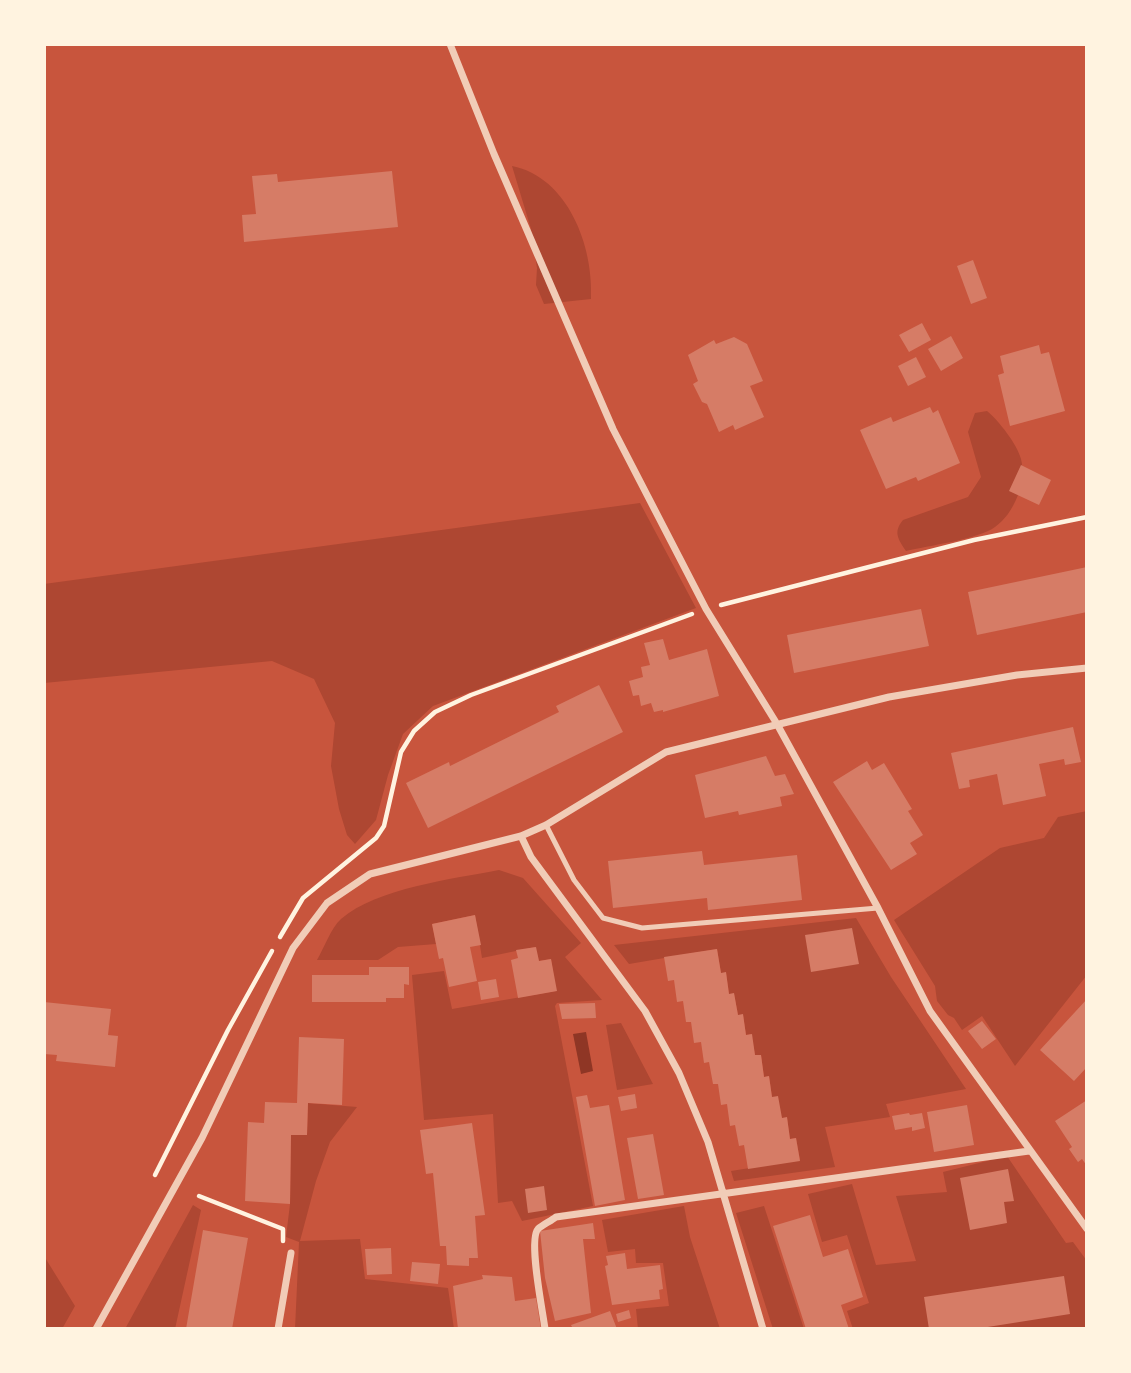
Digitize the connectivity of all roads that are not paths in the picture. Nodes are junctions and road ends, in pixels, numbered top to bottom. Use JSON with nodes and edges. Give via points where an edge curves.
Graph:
{"nodes":[{"id":1,"x":450,"y":44,"type":"edge"},
{"id":2,"x":1087,"y":668,"type":"edge"},
{"id":3,"x":777,"y":724,"type":"junction"},
{"id":4,"x":546,"y":825,"type":"junction"},
{"id":5,"x":521,"y":836,"type":"junction"},
{"id":6,"x":878,"y":908,"type":"junction"},
{"id":7,"x":1029,"y":1151,"type":"junction"},
{"id":8,"x":722,"y":1193,"type":"junction"},
{"id":9,"x":1087,"y":1230,"type":"edge"},
{"id":10,"x":291,"y":1253,"type":"dead end"},
{"id":11,"x":96,"y":1329,"type":"edge"},
{"id":12,"x":278,"y":1329,"type":"edge"},
{"id":13,"x":545,"y":1329,"type":"edge"},
{"id":14,"x":763,"y":1329,"type":"edge"}],
"edges":[{"from":1,"to":3,"type":"street","via":[[613,429],[706,609]]},
{"from":2,"to":3,"type":"street","via":[[956,684]]},
{"from":3,"to":4,"type":"street","via":[[666,752]]},
{"from":3,"to":6,"type":"street"},
{"from":4,"to":5,"type":"street"},
{"from":4,"to":6,"type":"lane","via":[[574,880],[603,918],[642,929]]},
{"from":5,"to":8,"type":"street","via":[[531,857],[645,1011],[679,1073],[708,1142]]},
{"from":5,"to":11,"type":"street","via":[[370,874],[327,903],[293,948],[202,1138]]},
{"from":6,"to":7,"type":"street","via":[[930,1011]]},
{"from":7,"to":8,"type":"street"},
{"from":7,"to":9,"type":"street"},
{"from":8,"to":13,"type":"street","via":[[556,1217],[537,1230],[534,1262]]},
{"from":8,"to":14,"type":"street"},
{"from":10,"to":12,"type":"street"}]}
